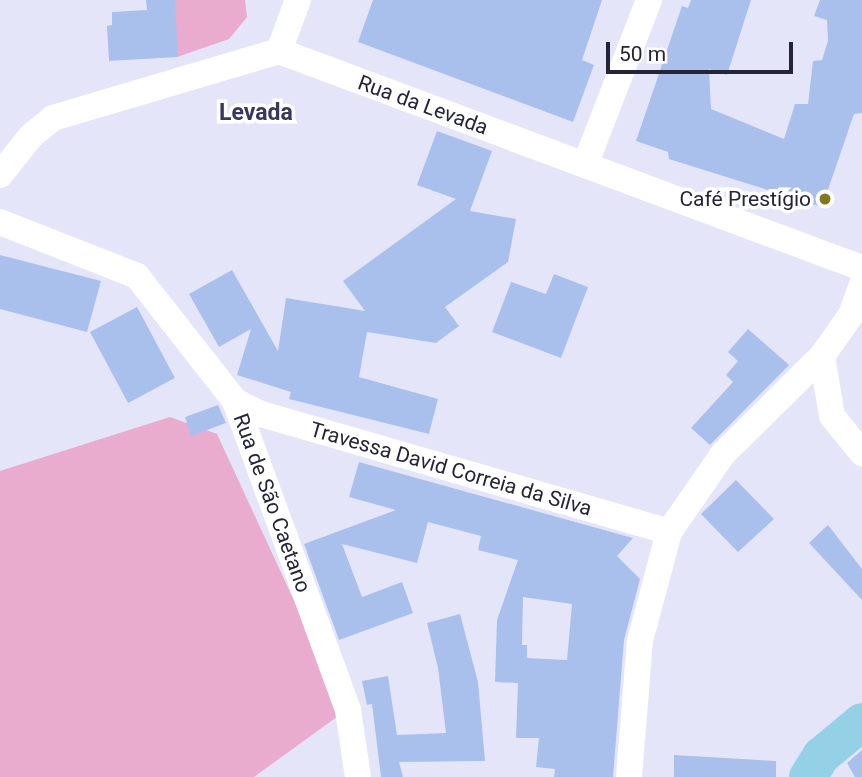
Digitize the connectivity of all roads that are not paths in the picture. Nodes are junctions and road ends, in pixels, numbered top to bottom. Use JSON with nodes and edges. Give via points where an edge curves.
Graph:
{"nodes":[{"id":1,"x":298,"y":0,"type":"edge"},
{"id":2,"x":649,"y":0,"type":"edge"},
{"id":3,"x":279,"y":51,"type":"junction"},
{"id":4,"x":585,"y":166,"type":"junction"},
{"id":5,"x":0,"y":176,"type":"edge"},
{"id":6,"x":0,"y":222,"type":"edge"},
{"id":7,"x":862,"y":268,"type":"edge"},
{"id":8,"x":862,"y":284,"type":"edge"},
{"id":9,"x":857,"y":317,"type":"edge"},
{"id":10,"x":822,"y":356,"type":"junction"},
{"id":11,"x":235,"y":401,"type":"junction"},
{"id":12,"x":862,"y":453,"type":"edge"},
{"id":13,"x":670,"y":532,"type":"junction"},
{"id":14,"x":862,"y":722,"type":"edge"},
{"id":15,"x":358,"y":777,"type":"edge"},
{"id":16,"x":629,"y":777,"type":"edge"},
{"id":17,"x":808,"y":777,"type":"edge"}],
"edges":[{"from":1,"to":3,"type":"street"},
{"from":2,"to":4,"type":"street"},
{"from":3,"to":4,"type":"street","name":"Rua da Levada"},
{"from":3,"to":5,"type":"street","via":[[53,118],[31,136]]},
{"from":4,"to":7,"type":"street","name":"Rua da Levada"},
{"from":6,"to":11,"type":"street","name":"Rua de São Caetano","via":[[137,276]]},
{"from":8,"to":9,"type":"street"},
{"from":9,"to":10,"type":"street"},
{"from":10,"to":12,"type":"street","via":[[832,416]]},
{"from":10,"to":13,"type":"street","via":[[723,454]]},
{"from":11,"to":13,"type":"street","name":"Travessa David Correia da Silva","via":[[261,414]]},
{"from":11,"to":15,"type":"street","name":"Rua de São Caetano","via":[[348,710]]},
{"from":13,"to":16,"type":"street","via":[[640,641]]},
{"from":14,"to":17,"type":"main road","via":[[821,756]]}]}
